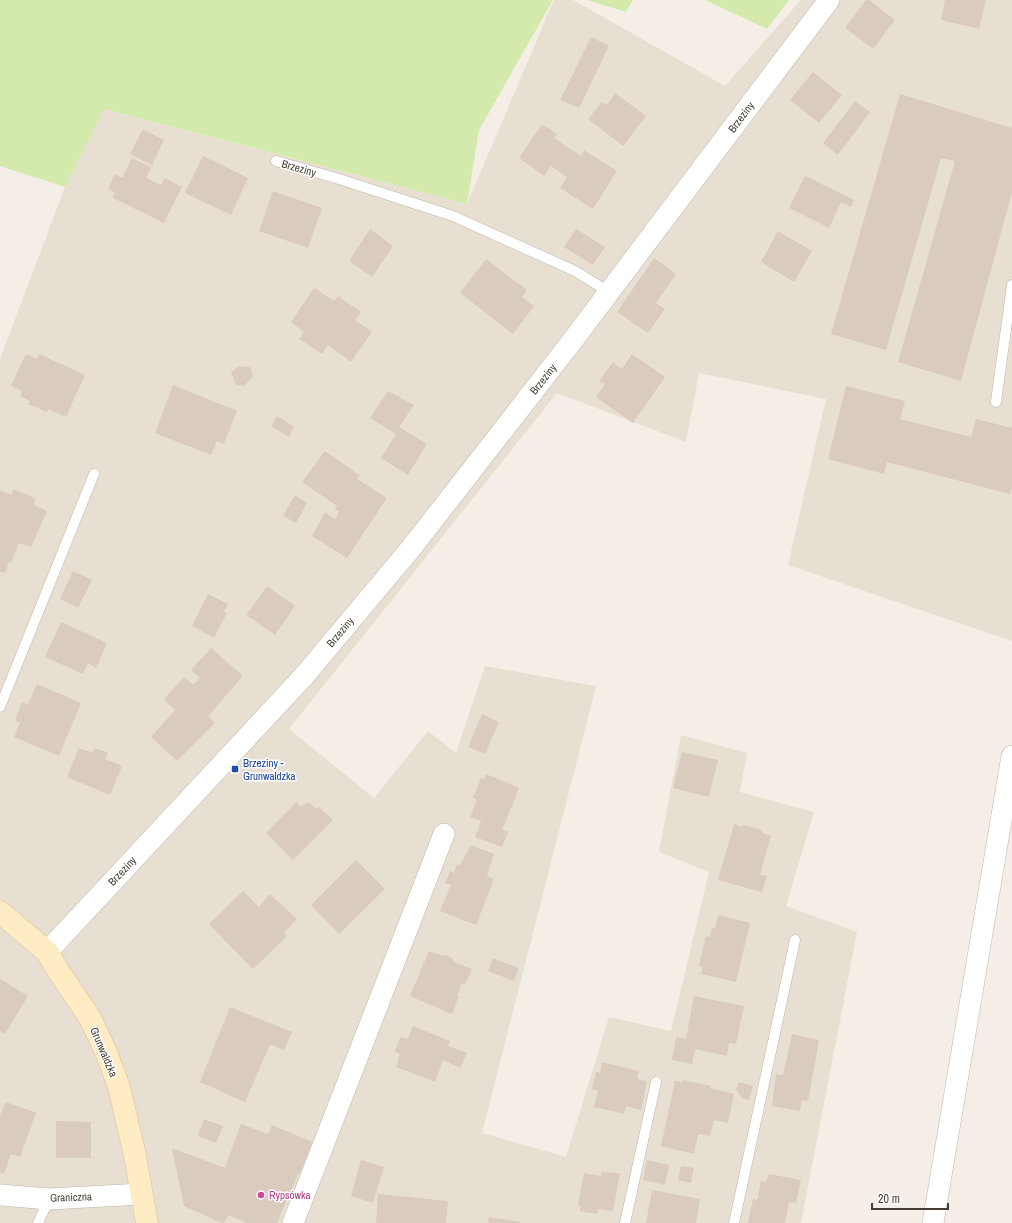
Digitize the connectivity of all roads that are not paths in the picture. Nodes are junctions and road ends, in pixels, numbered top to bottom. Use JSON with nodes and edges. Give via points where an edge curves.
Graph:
{"nodes":[{"id":1,"x":830,"y":0,"type":"edge"},
{"id":2,"x":276,"y":161,"type":"dead end"},
{"id":3,"x":1012,"y":285,"type":"edge"},
{"id":4,"x":610,"y":292,"type":"junction"},
{"id":5,"x":996,"y":402,"type":"dead end"},
{"id":6,"x":94,"y":474,"type":"dead end"},
{"id":7,"x":0,"y":707,"type":"edge"},
{"id":8,"x":1012,"y":756,"type":"edge"},
{"id":9,"x":444,"y":834,"type":"dead end"},
{"id":10,"x":0,"y":912,"type":"edge"},
{"id":11,"x":795,"y":940,"type":"dead end"},
{"id":12,"x":47,"y":952,"type":"junction"},
{"id":13,"x":656,"y":1082,"type":"dead end"},
{"id":14,"x":142,"y":1194,"type":"junction"},
{"id":15,"x":0,"y":1195,"type":"edge"},
{"id":16,"x":49,"y":1199,"type":"junction"},
{"id":17,"x":38,"y":1223,"type":"edge"},
{"id":18,"x":147,"y":1223,"type":"edge"},
{"id":19,"x":293,"y":1223,"type":"edge"},
{"id":20,"x":624,"y":1223,"type":"edge"},
{"id":21,"x":734,"y":1223,"type":"edge"},
{"id":22,"x":933,"y":1223,"type":"edge"}],
"edges":[{"from":1,"to":4,"type":"street","name":"Brzeziny"},
{"from":2,"to":4,"type":"lane","name":"Brzeziny","via":[[453,216],[575,271]]},
{"from":3,"to":5,"type":"lane"},
{"from":4,"to":12,"type":"street","name":"Brzeziny","via":[[412,547],[304,676]]},
{"from":6,"to":7,"type":"lane"},
{"from":8,"to":22,"type":"street"},
{"from":9,"to":19,"type":"street"},
{"from":10,"to":12,"type":"street","name":"Grunwaldzka"},
{"from":11,"to":21,"type":"lane"},
{"from":12,"to":14,"type":"street","name":"Grunwaldzka","via":[[90,1018],[106,1052],[119,1087]]},
{"from":13,"to":20,"type":"lane"},
{"from":14,"to":16,"type":"street","name":"Graniczna"},
{"from":14,"to":18,"type":"street","name":"Grunwaldzka"},
{"from":15,"to":16,"type":"street","name":"Graniczna"},
{"from":16,"to":17,"type":"lane"}]}
